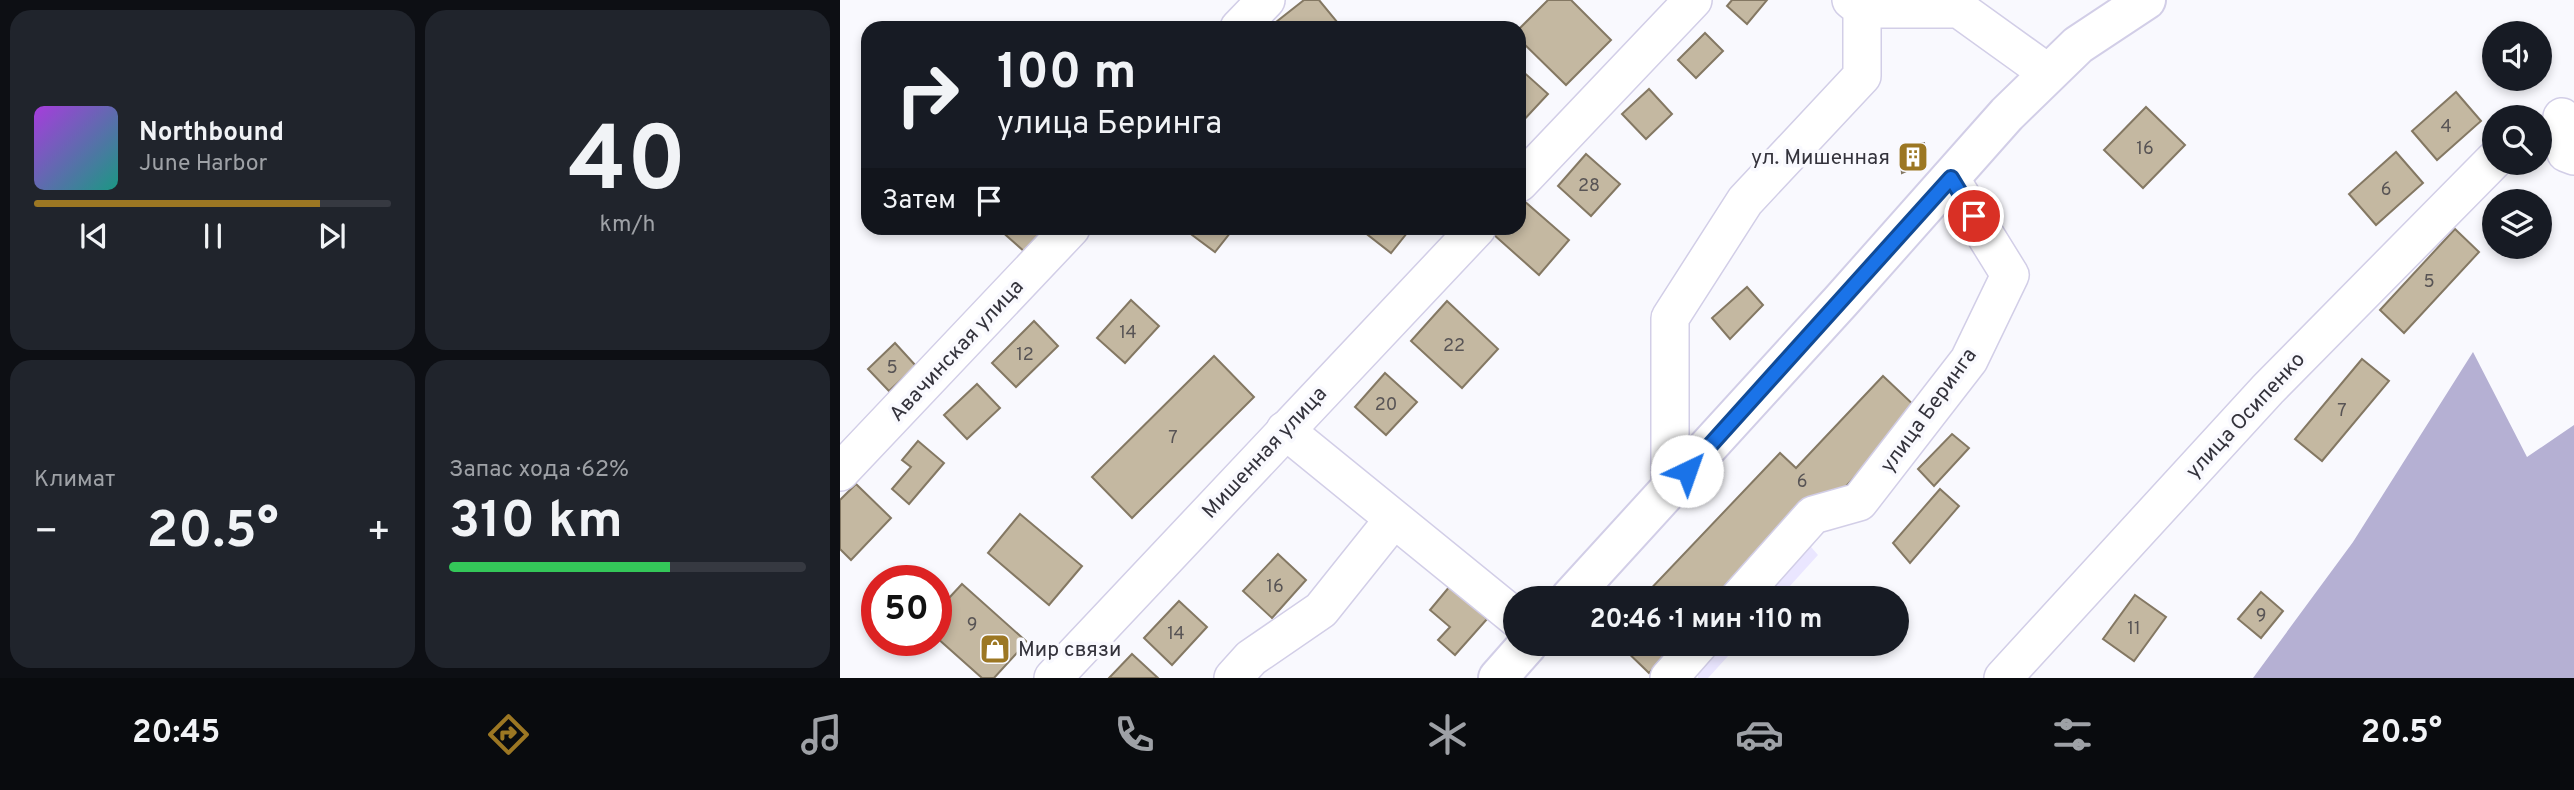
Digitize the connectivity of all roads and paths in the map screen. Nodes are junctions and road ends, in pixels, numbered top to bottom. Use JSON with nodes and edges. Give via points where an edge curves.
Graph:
{"nodes":[{"id":1,"x":1266,"y":0,"type":"edge"},
{"id":2,"x":1693,"y":0,"type":"edge"},
{"id":3,"x":2146,"y":0,"type":"edge"},
{"id":4,"x":1857,"y":4,"type":"edge"},
{"id":5,"x":1246,"y":21,"type":"edge"},
{"id":6,"x":2048,"y":72,"type":"junction"},
{"id":7,"x":2559,"y":119,"type":"edge"},
{"id":8,"x":2574,"y":156,"type":"edge"},
{"id":9,"x":2482,"y":172,"type":"edge"},
{"id":10,"x":1526,"y":176,"type":"edge"},
{"id":11,"x":1951,"y":178,"type":"junction"},
{"id":12,"x":1064,"y":235,"type":"edge"},
{"id":13,"x":1470,"y":235,"type":"edge"},
{"id":14,"x":1285,"y":430,"type":"junction"},
{"id":15,"x":840,"y":472,"type":"edge"},
{"id":16,"x":1670,"y":490,"type":"junction"},
{"id":17,"x":1393,"y":520,"type":"junction"},
{"id":18,"x":1581,"y":586,"type":"edge"},
{"id":19,"x":1750,"y":586,"type":"edge"},
{"id":20,"x":1503,"y":608,"type":"edge"},
{"id":21,"x":1517,"y":656,"type":"edge"},
{"id":22,"x":1688,"y":656,"type":"edge"},
{"id":23,"x":1053,"y":678,"type":"edge"},
{"id":24,"x":1233,"y":678,"type":"edge"},
{"id":25,"x":1498,"y":678,"type":"edge"},
{"id":26,"x":1669,"y":678,"type":"edge"},
{"id":27,"x":2003,"y":678,"type":"edge"}],
"edges":[{"from":1,"to":5,"type":"street"},
{"from":2,"to":10,"type":"street"},
{"from":3,"to":6,"type":"main road","via":[[2078,45]]},
{"from":4,"to":6,"type":"street","via":[[1959,9]]},
{"from":4,"to":16,"type":"street","via":[[1862,76],[1745,201],[1670,317]]},
{"from":6,"to":11,"type":"main road"},
{"from":7,"to":8,"type":"street","via":[[2566,153]]},
{"from":9,"to":27,"type":"street","name":"улица Осипенко","via":[[2268,389]]},
{"from":11,"to":16,"type":"main road"},
{"from":11,"to":19,"type":"street","name":"улица Беринга","via":[[2010,275],[1969,360],[1859,502],[1813,515]]},
{"from":12,"to":15,"type":"street","name":"Авачинская улица"},
{"from":13,"to":14,"type":"street","name":"Мишенная улица"},
{"from":14,"to":17,"type":"street"},
{"from":14,"to":23,"type":"street","name":"Мишенная улица"},
{"from":16,"to":18,"type":"main road"},
{"from":17,"to":20,"type":"street"},
{"from":17,"to":24,"type":"street","via":[[1321,610],[1251,658]]},
{"from":21,"to":25,"type":"main road"},
{"from":22,"to":26,"type":"street"}]}
